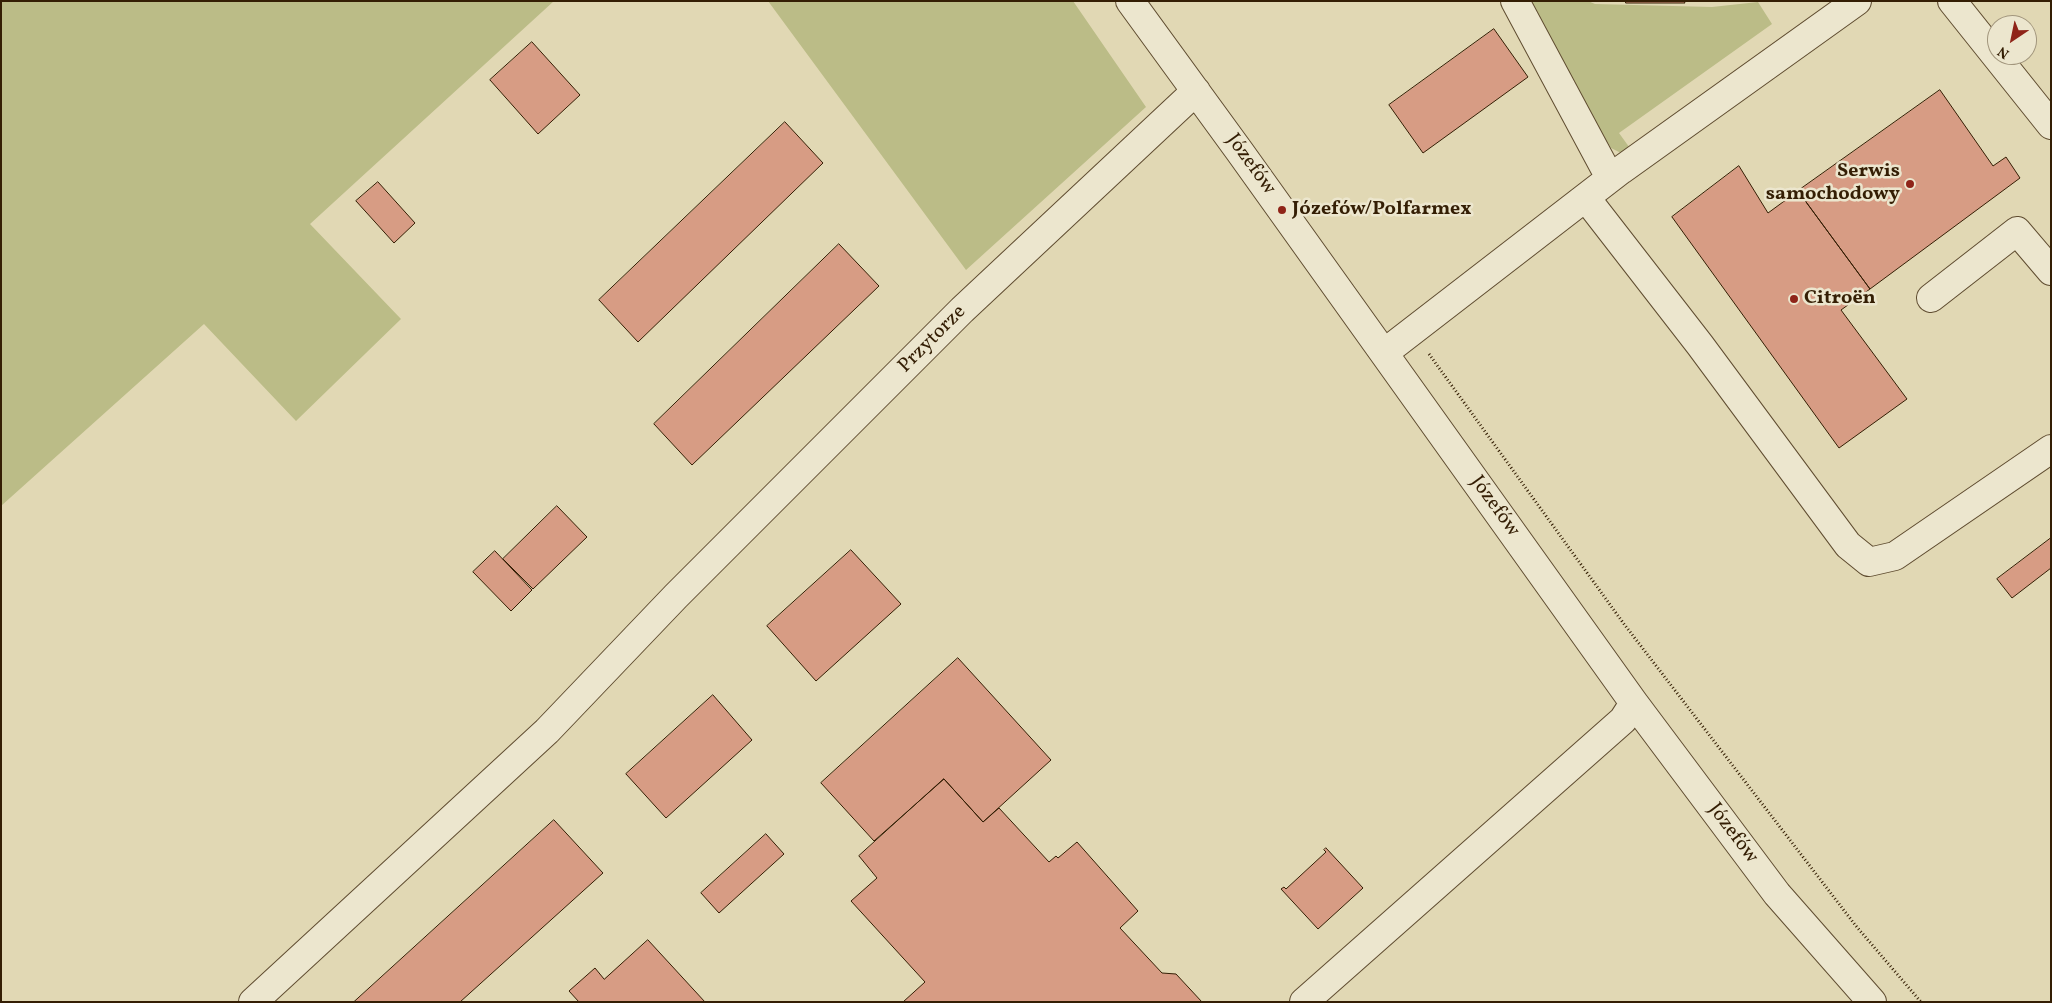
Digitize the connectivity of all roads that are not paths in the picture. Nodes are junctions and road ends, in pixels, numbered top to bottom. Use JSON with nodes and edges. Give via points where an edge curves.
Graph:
{"nodes":[{"id":1,"x":1130,"y":1,"type":"edge"},
{"id":2,"x":1515,"y":1,"type":"edge"},
{"id":3,"x":1857,"y":1,"type":"edge"},
{"id":4,"x":1952,"y":1,"type":"edge"},
{"id":5,"x":1196,"y":91,"type":"junction"},
{"id":6,"x":2051,"y":125,"type":"edge"},
{"id":7,"x":1610,"y":178,"type":"junction"},
{"id":8,"x":1586,"y":198,"type":"junction"},
{"id":9,"x":2051,"y":271,"type":"edge"},
{"id":10,"x":1931,"y":298,"type":"dead end"},
{"id":11,"x":1384,"y":353,"type":"junction"},
{"id":12,"x":2051,"y":448,"type":"edge"},
{"id":13,"x":1634,"y":703,"type":"junction"},
{"id":14,"x":253,"y":1002,"type":"edge"},
{"id":15,"x":1304,"y":1002,"type":"edge"},
{"id":16,"x":1872,"y":1002,"type":"edge"}],
"edges":[{"from":1,"to":5,"type":"street","name":"Józefów"},
{"from":2,"to":7,"type":"street"},
{"from":3,"to":7,"type":"street"},
{"from":4,"to":6,"type":"street"},
{"from":5,"to":11,"type":"street","name":"Józefów"},
{"from":5,"to":14,"type":"street","name":"Przytorze","via":[[962,310],[547,730]]},
{"from":7,"to":8,"type":"street"},
{"from":8,"to":11,"type":"street"},
{"from":8,"to":12,"type":"street","via":[[1848,545],[1869,562],[1895,556]]},
{"from":9,"to":10,"type":"street","via":[[2017,231]]},
{"from":11,"to":13,"type":"street","name":"Józefów"},
{"from":13,"to":15,"type":"street","via":[[1623,720]]},
{"from":13,"to":16,"type":"street","name":"Józefów","via":[[1777,894]]}]}
